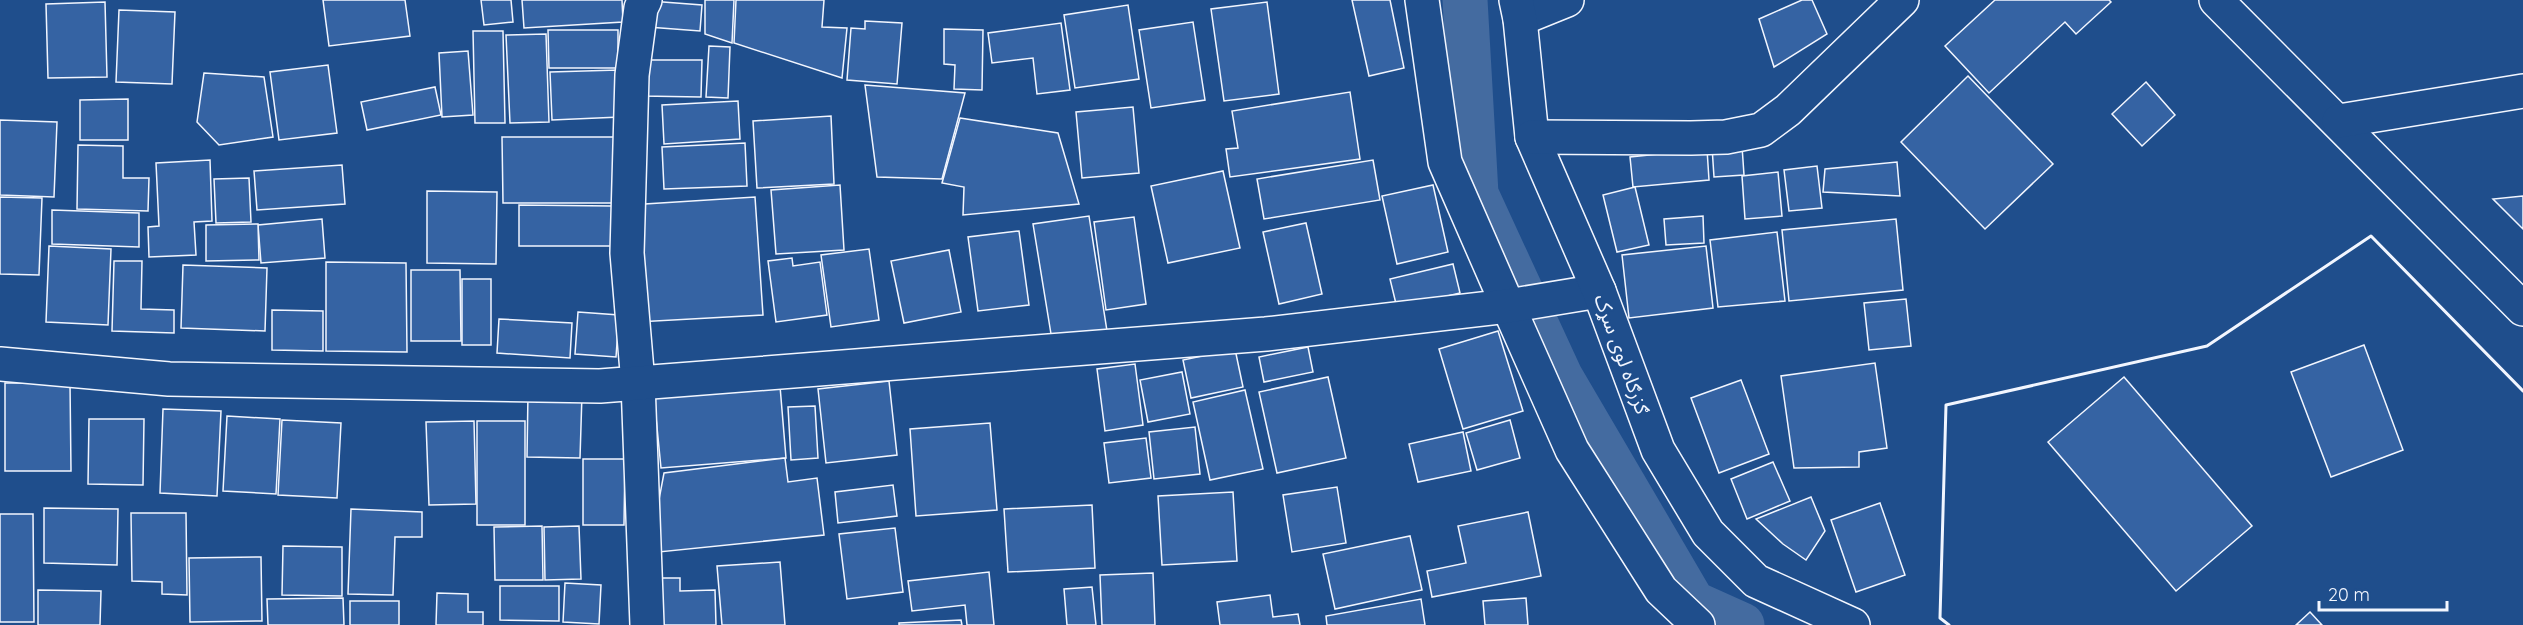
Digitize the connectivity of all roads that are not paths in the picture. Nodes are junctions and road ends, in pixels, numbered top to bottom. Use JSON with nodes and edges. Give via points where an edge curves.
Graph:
{"nodes":[{"id":1,"x":645,"y":0,"type":"edge"},
{"id":2,"x":1422,"y":0,"type":"edge"},
{"id":3,"x":1567,"y":0,"type":"edge"},
{"id":4,"x":1902,"y":0,"type":"edge"},
{"id":5,"x":2216,"y":0,"type":"edge"},
{"id":6,"x":1518,"y":9,"type":"edge"},
{"id":7,"x":2523,"y":91,"type":"edge"},
{"id":8,"x":2339,"y":122,"type":"junction"},
{"id":9,"x":1532,"y":137,"type":"junction"},
{"id":10,"x":1599,"y":291,"type":"junction"},
{"id":11,"x":1508,"y":306,"type":"junction"},
{"id":12,"x":2523,"y":309,"type":"edge"},
{"id":13,"x":0,"y":364,"type":"edge"},
{"id":14,"x":638,"y":383,"type":"junction"},
{"id":15,"x":647,"y":625,"type":"edge"},
{"id":16,"x":1698,"y":625,"type":"edge"},
{"id":17,"x":1853,"y":625,"type":"edge"}],
"edges":[{"from":1,"to":14,"type":"street","via":[[640,8],[632,75],[627,253]]},
{"from":2,"to":11,"type":"street","via":[[1445,162]]},
{"from":3,"to":6,"type":"street"},
{"from":4,"to":9,"type":"street","via":[[1788,110],[1761,130],[1726,137]]},
{"from":5,"to":8,"type":"street"},
{"from":6,"to":9,"type":"street","name":"ګزرګاه لوی سړک"},
{"from":7,"to":8,"type":"street"},
{"from":8,"to":12,"type":"street"},
{"from":9,"to":10,"type":"street","name":"ګزرګاه لوی سړک"},
{"from":10,"to":11,"type":"street"},
{"from":10,"to":17,"type":"street","name":"ګزرګاه لوی سړک","via":[[1658,450],[1708,533],[1756,581]]},
{"from":11,"to":14,"type":"street","via":[[1254,335]]},
{"from":11,"to":16,"type":"street","via":[[1572,450],[1661,590]]},
{"from":13,"to":14,"type":"street","via":[[169,379],[600,386]]},
{"from":14,"to":15,"type":"street"}]}
